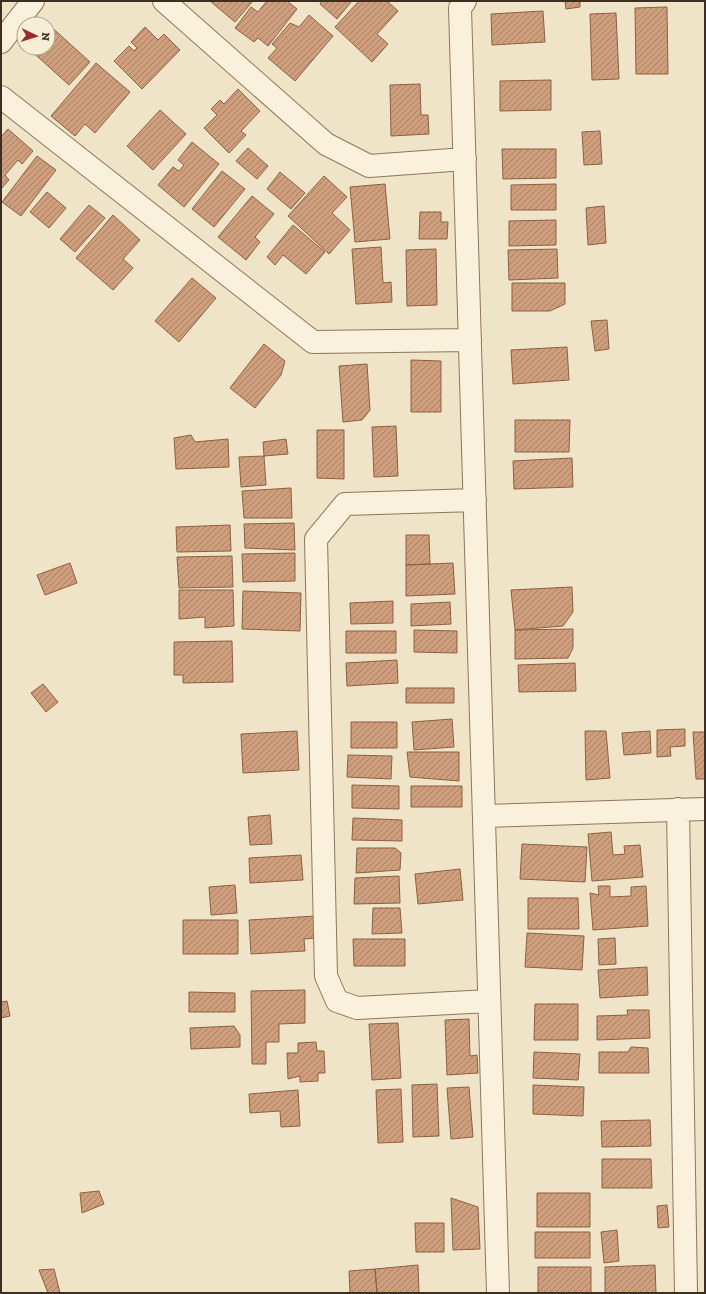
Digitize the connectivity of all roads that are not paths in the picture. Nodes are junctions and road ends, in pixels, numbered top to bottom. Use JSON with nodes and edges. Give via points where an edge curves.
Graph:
{"nodes":[{"id":1,"x":33,"y":1,"type":"edge"},
{"id":2,"x":164,"y":1,"type":"edge"},
{"id":3,"x":459,"y":3,"type":"edge"},
{"id":4,"x":1,"y":42,"type":"edge"},
{"id":5,"x":1,"y":97,"type":"edge"},
{"id":6,"x":465,"y":159,"type":"junction"},
{"id":7,"x":470,"y":340,"type":"junction"},
{"id":8,"x":475,"y":500,"type":"junction"},
{"id":9,"x":705,"y":809,"type":"edge"},
{"id":10,"x":678,"y":810,"type":"junction"},
{"id":11,"x":484,"y":816,"type":"junction"},
{"id":12,"x":489,"y":1001,"type":"junction"},
{"id":13,"x":498,"y":1293,"type":"edge"},
{"id":14,"x":686,"y":1293,"type":"edge"}],
"edges":[{"from":1,"to":4,"type":"street"},
{"from":2,"to":6,"type":"street","via":[[326,144],[369,166]]},
{"from":3,"to":6,"type":"street"},
{"from":5,"to":7,"type":"street","via":[[313,342]]},
{"from":6,"to":7,"type":"street"},
{"from":7,"to":8,"type":"street"},
{"from":8,"to":11,"type":"street"},
{"from":8,"to":12,"type":"street","via":[[345,504],[316,539],[326,976],[337,1001],[357,1008]]},
{"from":9,"to":10,"type":"street"},
{"from":10,"to":11,"type":"street"},
{"from":10,"to":14,"type":"street"},
{"from":11,"to":12,"type":"street"},
{"from":12,"to":13,"type":"street"}]}
